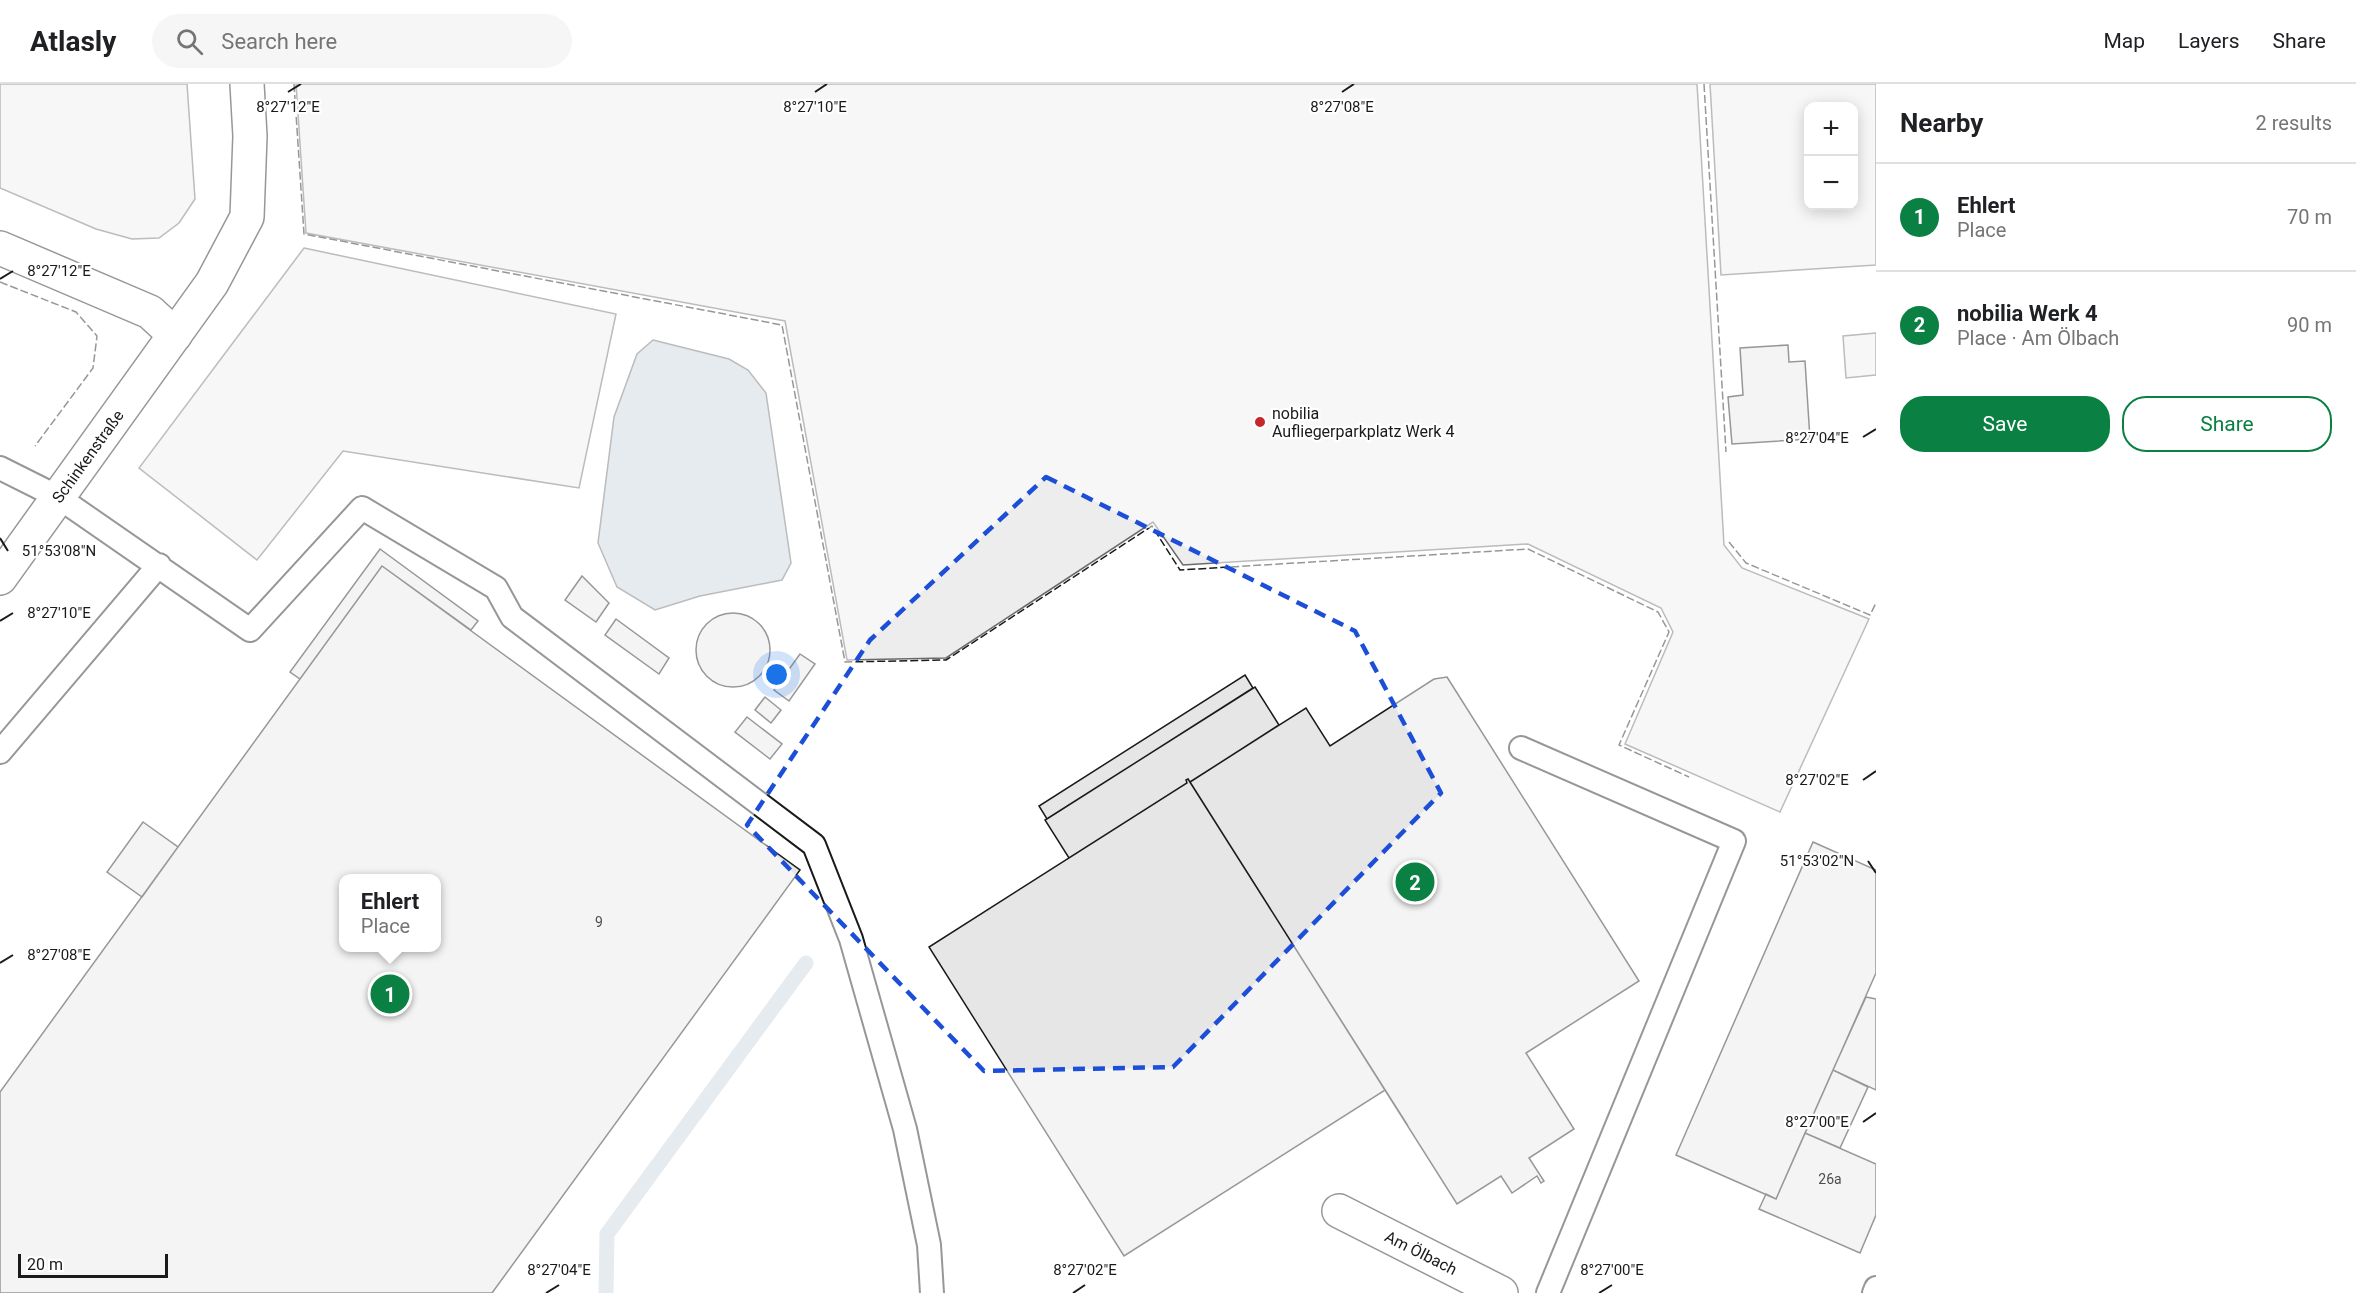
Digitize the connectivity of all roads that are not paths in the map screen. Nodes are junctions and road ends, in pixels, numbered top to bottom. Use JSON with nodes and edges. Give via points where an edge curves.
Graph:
{"nodes":[{"id":1,"x":247,"y":84,"type":"edge"},
{"id":2,"x":0,"y":248,"type":"edge"},
{"id":3,"x":175,"y":335,"type":"junction"},
{"id":4,"x":0,"y":468,"type":"edge"},
{"id":5,"x":58,"y":497,"type":"junction"},
{"id":6,"x":159,"y":565,"type":"junction"},
{"id":7,"x":0,"y":578,"type":"edge"},
{"id":8,"x":1521,"y":748,"type":"dead end"},
{"id":9,"x":0,"y":752,"type":"edge"},
{"id":10,"x":1339,"y":1211,"type":"dead end"},
{"id":11,"x":1876,"y":1288,"type":"edge"},
{"id":12,"x":932,"y":1293,"type":"edge"},
{"id":13,"x":1501,"y":1293,"type":"edge"},
{"id":14,"x":1548,"y":1293,"type":"edge"},
{"id":15,"x":1874,"y":1293,"type":"edge"}],
"edges":[{"from":1,"to":3,"type":"street","name":"Schinkenstraße","via":[[247,217],[212,283]]},
{"from":2,"to":3,"type":"street","via":[[150,312]]},
{"from":3,"to":5,"type":"street","name":"Schinkenstraße"},
{"from":4,"to":5,"type":"lane"},
{"from":5,"to":6,"type":"lane"},
{"from":5,"to":7,"type":"street","name":"Schinkenstraße"},
{"from":6,"to":9,"type":"lane"},
{"from":6,"to":12,"type":"lane","via":[[250,630],[362,508],[496,588],[512,617],[814,845],[851,939],[905,1129],[929,1245]]},
{"from":8,"to":14,"type":"lane","via":[[1734,841]]},
{"from":10,"to":13,"type":"street","name":"Am Ölbach"},
{"from":11,"to":15,"type":"lane"}]}
